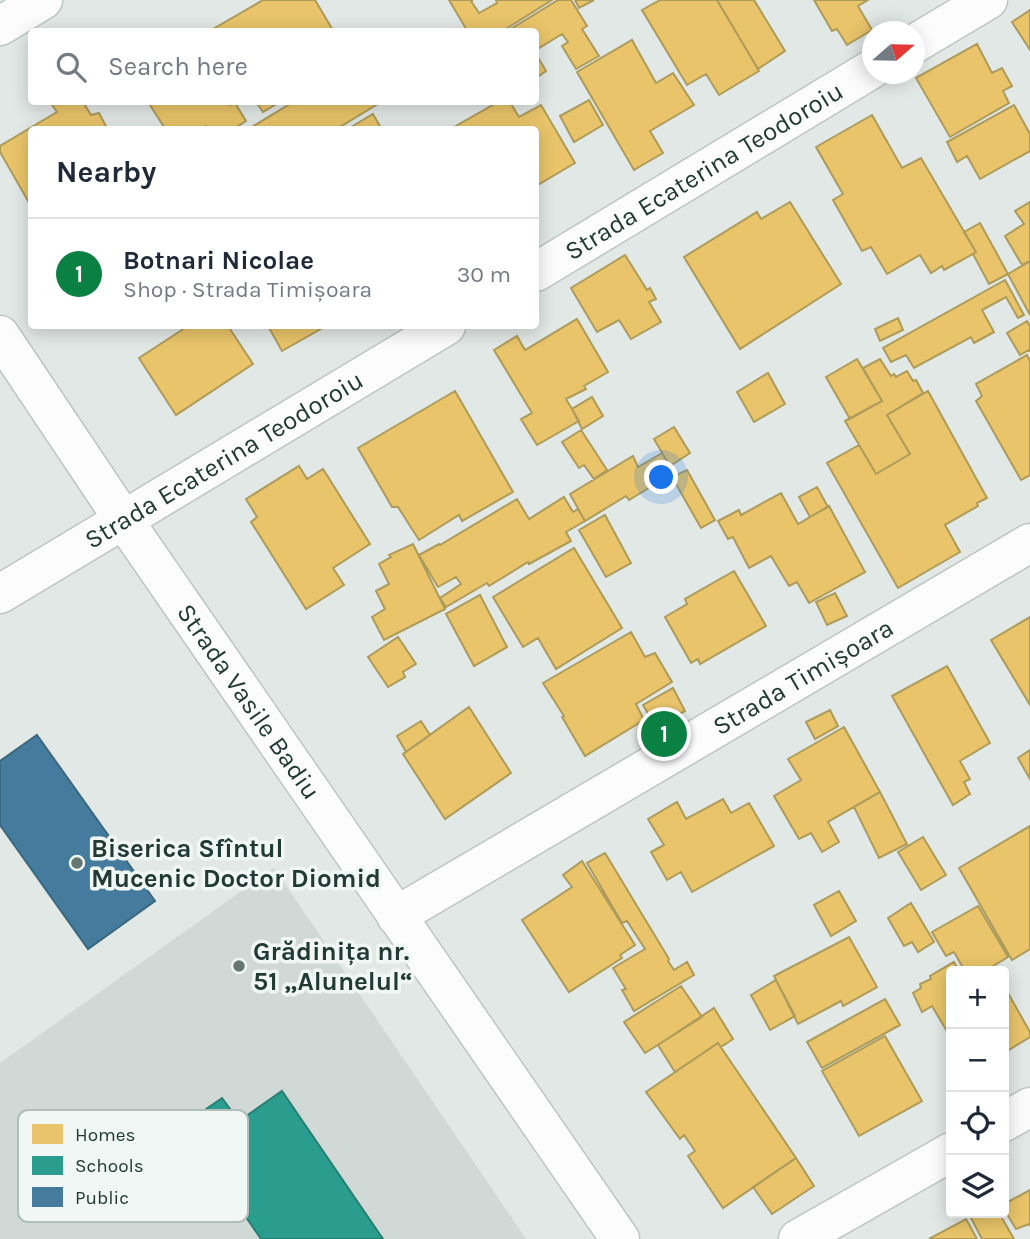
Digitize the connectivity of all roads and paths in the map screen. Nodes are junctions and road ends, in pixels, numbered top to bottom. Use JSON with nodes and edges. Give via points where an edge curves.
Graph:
{"nodes":[{"id":1,"x":43,"y":0,"type":"edge"},
{"id":2,"x":988,"y":0,"type":"edge"},
{"id":3,"x":0,"y":26,"type":"edge"},
{"id":4,"x":925,"y":38,"type":"edge"},
{"id":5,"x":862,"y":76,"type":"edge"},
{"id":6,"x":539,"y":270,"type":"edge"},
{"id":7,"x":441,"y":329,"type":"edge"},
{"id":8,"x":0,"y":335,"type":"edge"},
{"id":9,"x":123,"y":519,"type":"junction"},
{"id":10,"x":1030,"y":543,"type":"edge"},
{"id":11,"x":0,"y":594,"type":"edge"},
{"id":12,"x":396,"y":916,"type":"junction"},
{"id":13,"x":1030,"y":1107,"type":"edge"},
{"id":14,"x":1009,"y":1119,"type":"edge"},
{"id":15,"x":946,"y":1155,"type":"edge"},
{"id":16,"x":620,"y":1239,"type":"edge"},
{"id":17,"x":798,"y":1239,"type":"edge"}],
"edges":[{"from":1,"to":3,"type":"street"},
{"from":2,"to":4,"type":"street"},
{"from":5,"to":6,"type":"street","name":"Strada Ecaterina Teodoroiu"},
{"from":7,"to":9,"type":"street","name":"Strada Ecaterina Teodoroiu"},
{"from":8,"to":9,"type":"street","name":"Strada Vasile Badiu"},
{"from":9,"to":11,"type":"street","name":"Strada Ecaterina Teodoroiu"},
{"from":9,"to":12,"type":"street","name":"Strada Vasile Badiu"},
{"from":10,"to":12,"type":"street","name":"Strada Timișoara"},
{"from":12,"to":16,"type":"street","name":"Strada Vasile Badiu"},
{"from":13,"to":14,"type":"street"},
{"from":15,"to":17,"type":"street"}]}
